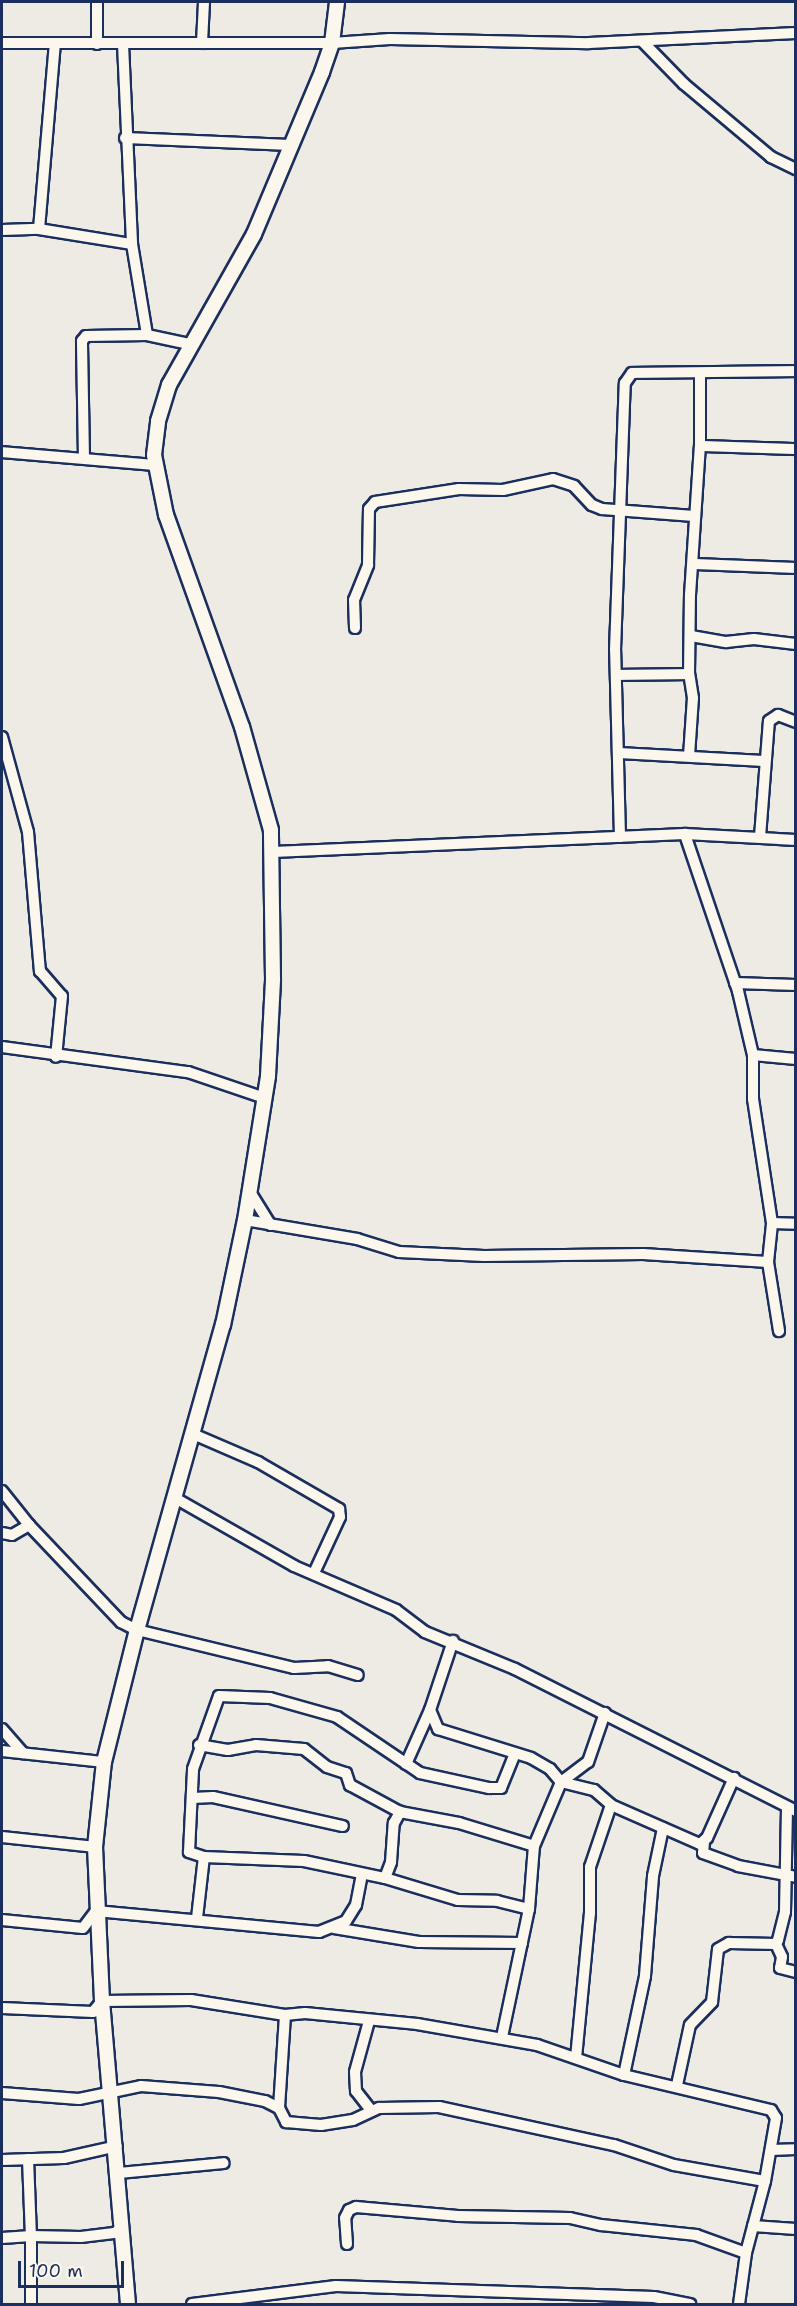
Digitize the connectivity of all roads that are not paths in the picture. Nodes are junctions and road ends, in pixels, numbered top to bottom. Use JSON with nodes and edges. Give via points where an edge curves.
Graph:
{"nodes":[{"id":1,"x":97,"y":2,"type":"edge"},
{"id":2,"x":204,"y":2,"type":"edge"},
{"id":3,"x":337,"y":2,"type":"edge"},
{"id":4,"x":795,"y":33,"type":"edge"},
{"id":5,"x":643,"y":42,"type":"junction"},
{"id":6,"x":2,"y":43,"type":"edge"},
{"id":7,"x":202,"y":43,"type":"junction"},
{"id":8,"x":332,"y":43,"type":"junction"},
{"id":9,"x":55,"y":44,"type":"junction"},
{"id":10,"x":97,"y":44,"type":"junction"},
{"id":11,"x":123,"y":44,"type":"junction"},
{"id":12,"x":125,"y":138,"type":"junction"},
{"id":13,"x":291,"y":146,"type":"junction"},
{"id":14,"x":795,"y":169,"type":"edge"},
{"id":15,"x":39,"y":229,"type":"junction"},
{"id":16,"x":2,"y":230,"type":"edge"},
{"id":17,"x":132,"y":244,"type":"junction"},
{"id":18,"x":147,"y":335,"type":"junction"},
{"id":19,"x":189,"y":344,"type":"junction"},
{"id":20,"x":795,"y":371,"type":"edge"},
{"id":21,"x":700,"y":373,"type":"junction"},
{"id":22,"x":700,"y":446,"type":"junction"},
{"id":23,"x":795,"y":449,"type":"edge"},
{"id":24,"x":2,"y":452,"type":"edge"},
{"id":25,"x":84,"y":458,"type":"junction"},
{"id":26,"x":155,"y":465,"type":"junction"},
{"id":27,"x":622,"y":512,"type":"junction"},
{"id":28,"x":694,"y":516,"type":"junction"},
{"id":29,"x":695,"y":564,"type":"junction"},
{"id":30,"x":795,"y":568,"type":"edge"},
{"id":31,"x":355,"y":628,"type":"dead end"},
{"id":32,"x":691,"y":636,"type":"junction"},
{"id":33,"x":795,"y":644,"type":"edge"},
{"id":34,"x":689,"y":674,"type":"junction"},
{"id":35,"x":618,"y":675,"type":"junction"},
{"id":36,"x":795,"y":722,"type":"edge"},
{"id":37,"x":2,"y":737,"type":"edge"},
{"id":38,"x":619,"y":753,"type":"junction"},
{"id":39,"x":689,"y":756,"type":"junction"},
{"id":40,"x":764,"y":761,"type":"junction"},
{"id":41,"x":685,"y":834,"type":"junction"},
{"id":42,"x":620,"y":837,"type":"junction"},
{"id":43,"x":760,"y":837,"type":"junction"},
{"id":44,"x":795,"y":840,"type":"edge"},
{"id":45,"x":273,"y":852,"type":"junction"},
{"id":46,"x":735,"y":983,"type":"junction"},
{"id":47,"x":795,"y":985,"type":"edge"},
{"id":48,"x":2,"y":1047,"type":"edge"},
{"id":49,"x":753,"y":1055,"type":"junction"},
{"id":50,"x":56,"y":1057,"type":"junction"},
{"id":51,"x":795,"y":1059,"type":"edge"},
{"id":52,"x":265,"y":1098,"type":"junction"},
{"id":53,"x":250,"y":1192,"type":"junction"},
{"id":54,"x":245,"y":1220,"type":"junction"},
{"id":55,"x":772,"y":1223,"type":"junction"},
{"id":56,"x":795,"y":1224,"type":"edge"},
{"id":57,"x":271,"y":1225,"type":"junction"},
{"id":58,"x":768,"y":1262,"type":"junction"},
{"id":59,"x":779,"y":1331,"type":"dead end"},
{"id":60,"x":193,"y":1434,"type":"junction"},
{"id":61,"x":2,"y":1491,"type":"edge"},
{"id":62,"x":175,"y":1498,"type":"junction"},
{"id":63,"x":29,"y":1525,"type":"junction"},
{"id":64,"x":2,"y":1533,"type":"edge"},
{"id":65,"x":314,"y":1573,"type":"junction"},
{"id":66,"x":137,"y":1630,"type":"junction"},
{"id":67,"x":453,"y":1641,"type":"junction"},
{"id":68,"x":358,"y":1675,"type":"dead end"},
{"id":69,"x":430,"y":1710,"type":"junction"},
{"id":70,"x":605,"y":1713,"type":"junction"},
{"id":71,"x":2,"y":1729,"type":"edge"},
{"id":72,"x":199,"y":1745,"type":"junction"},
{"id":73,"x":2,"y":1751,"type":"edge"},
{"id":74,"x":23,"y":1753,"type":"junction"},
{"id":75,"x":515,"y":1754,"type":"junction"},
{"id":76,"x":104,"y":1762,"type":"junction"},
{"id":77,"x":406,"y":1764,"type":"junction"},
{"id":78,"x":734,"y":1778,"type":"junction"},
{"id":79,"x":561,"y":1782,"type":"junction"},
{"id":80,"x":193,"y":1798,"type":"junction"},
{"id":81,"x":611,"y":1805,"type":"junction"},
{"id":82,"x":791,"y":1809,"type":"edge"},
{"id":83,"x":400,"y":1812,"type":"junction"},
{"id":84,"x":343,"y":1826,"type":"dead end"},
{"id":85,"x":663,"y":1828,"type":"junction"},
{"id":86,"x":2,"y":1837,"type":"edge"},
{"id":87,"x":704,"y":1842,"type":"junction"},
{"id":88,"x":95,"y":1846,"type":"junction"},
{"id":89,"x":534,"y":1846,"type":"junction"},
{"id":90,"x":204,"y":1857,"type":"junction"},
{"id":91,"x":362,"y":1875,"type":"junction"},
{"id":92,"x":790,"y":1876,"type":"edge"},
{"id":93,"x":385,"y":1878,"type":"junction"},
{"id":94,"x":529,"y":1909,"type":"junction"},
{"id":95,"x":96,"y":1911,"type":"junction"},
{"id":96,"x":197,"y":1918,"type":"junction"},
{"id":97,"x":2,"y":1920,"type":"edge"},
{"id":98,"x":334,"y":1928,"type":"junction"},
{"id":99,"x":522,"y":1943,"type":"junction"},
{"id":100,"x":776,"y":1944,"type":"junction"},
{"id":101,"x":795,"y":1972,"type":"edge"},
{"id":102,"x":102,"y":2001,"type":"junction"},
{"id":103,"x":2,"y":2008,"type":"edge"},
{"id":104,"x":285,"y":2015,"type":"junction"},
{"id":105,"x":369,"y":2021,"type":"junction"},
{"id":106,"x":502,"y":2037,"type":"junction"},
{"id":107,"x":576,"y":2058,"type":"junction"},
{"id":108,"x":624,"y":2074,"type":"junction"},
{"id":109,"x":677,"y":2085,"type":"junction"},
{"id":110,"x":2,"y":2092,"type":"edge"},
{"id":111,"x":113,"y":2094,"type":"junction"},
{"id":112,"x":279,"y":2108,"type":"junction"},
{"id":113,"x":370,"y":2109,"type":"junction"},
{"id":114,"x":117,"y":2146,"type":"junction"},
{"id":115,"x":795,"y":2149,"type":"edge"},
{"id":116,"x":771,"y":2150,"type":"junction"},
{"id":117,"x":28,"y":2159,"type":"junction"},
{"id":118,"x":2,"y":2160,"type":"edge"},
{"id":119,"x":224,"y":2163,"type":"dead end"},
{"id":120,"x":119,"y":2173,"type":"junction"},
{"id":121,"x":765,"y":2181,"type":"junction"},
{"id":122,"x":753,"y":2226,"type":"junction"},
{"id":123,"x":123,"y":2228,"type":"junction"},
{"id":124,"x":795,"y":2229,"type":"edge"},
{"id":125,"x":31,"y":2236,"type":"junction"},
{"id":126,"x":2,"y":2238,"type":"edge"},
{"id":127,"x":347,"y":2244,"type":"dead end"},
{"id":128,"x":746,"y":2253,"type":"junction"},
{"id":129,"x":496,"y":2299,"type":"edge"},
{"id":130,"x":247,"y":2301,"type":"edge"},
{"id":131,"x":31,"y":2304,"type":"edge"},
{"id":132,"x":128,"y":2304,"type":"edge"},
{"id":133,"x":192,"y":2304,"type":"edge"},
{"id":134,"x":690,"y":2304,"type":"edge"},
{"id":135,"x":739,"y":2304,"type":"edge"}],
"edges":[{"from":1,"to":10,"type":"street"},
{"from":2,"to":7,"type":"street"},
{"from":3,"to":8,"type":"main road"},
{"from":4,"to":5,"type":"street"},
{"from":5,"to":8,"type":"street","via":[[390,39]]},
{"from":5,"to":14,"type":"street","via":[[684,84],[771,157]]},
{"from":6,"to":9,"type":"street"},
{"from":7,"to":8,"type":"street"},
{"from":7,"to":11,"type":"street"},
{"from":8,"to":13,"type":"main road"},
{"from":9,"to":10,"type":"street"},
{"from":9,"to":15,"type":"street"},
{"from":10,"to":11,"type":"street"},
{"from":11,"to":12,"type":"street"},
{"from":12,"to":13,"type":"street"},
{"from":12,"to":17,"type":"street"},
{"from":13,"to":19,"type":"main road","via":[[239,264]]},
{"from":15,"to":16,"type":"street"},
{"from":15,"to":17,"type":"street"},
{"from":17,"to":18,"type":"street"},
{"from":18,"to":19,"type":"street"},
{"from":18,"to":25,"type":"street","via":[[86,336],[82,341]]},
{"from":19,"to":26,"type":"main road","via":[[163,403]]},
{"from":20,"to":21,"type":"street"},
{"from":21,"to":22,"type":"street"},
{"from":21,"to":27,"type":"street","via":[[632,373],[625,382]]},
{"from":22,"to":23,"type":"street"},
{"from":22,"to":28,"type":"street"},
{"from":24,"to":25,"type":"street"},
{"from":25,"to":26,"type":"street"},
{"from":26,"to":45,"type":"main road","via":[[166,515],[261,788]]},
{"from":27,"to":28,"type":"street"},
{"from":27,"to":31,"type":"street","via":[[592,505],[574,486],[553,479],[503,490],[459,489],[375,502],[369,509],[368,566],[354,600]]},
{"from":27,"to":35,"type":"street","via":[[615,643]]},
{"from":28,"to":29,"type":"street"},
{"from":29,"to":30,"type":"street"},
{"from":29,"to":32,"type":"street","via":[[690,595]]},
{"from":32,"to":33,"type":"street","via":[[726,642],[754,639]]},
{"from":32,"to":34,"type":"street"},
{"from":34,"to":35,"type":"street"},
{"from":34,"to":39,"type":"street","via":[[693,698]]},
{"from":35,"to":38,"type":"street"},
{"from":36,"to":40,"type":"street","via":[[778,715],[769,720]]},
{"from":37,"to":50,"type":"street","via":[[28,832],[40,970],[62,996]]},
{"from":38,"to":39,"type":"street"},
{"from":38,"to":42,"type":"street"},
{"from":39,"to":40,"type":"street"},
{"from":40,"to":43,"type":"street"},
{"from":41,"to":42,"type":"street"},
{"from":41,"to":43,"type":"street"},
{"from":41,"to":46,"type":"street"},
{"from":42,"to":45,"type":"street"},
{"from":43,"to":44,"type":"street"},
{"from":45,"to":52,"type":"main road","via":[[272,1031]]},
{"from":46,"to":47,"type":"street"},
{"from":46,"to":49,"type":"street"},
{"from":48,"to":50,"type":"street"},
{"from":49,"to":51,"type":"street"},
{"from":49,"to":55,"type":"street","via":[[753,1099]]},
{"from":50,"to":52,"type":"street","via":[[188,1072]]},
{"from":52,"to":53,"type":"main road"},
{"from":53,"to":54,"type":"main road"},
{"from":53,"to":57,"type":"street"},
{"from":54,"to":57,"type":"street"},
{"from":54,"to":60,"type":"main road","via":[[223,1325]]},
{"from":55,"to":56,"type":"street"},
{"from":55,"to":58,"type":"street"},
{"from":57,"to":58,"type":"street","via":[[357,1239],[399,1252],[484,1256],[643,1254]]},
{"from":58,"to":59,"type":"street"},
{"from":60,"to":62,"type":"main road"},
{"from":60,"to":65,"type":"street","via":[[258,1462],[339,1509],[340,1517]]},
{"from":61,"to":63,"type":"street"},
{"from":62,"to":65,"type":"street","via":[[294,1566]]},
{"from":62,"to":66,"type":"main road"},
{"from":63,"to":64,"type":"street","via":[[12,1535]]},
{"from":63,"to":66,"type":"street","via":[[121,1622]]},
{"from":65,"to":67,"type":"street","via":[[396,1610],[425,1632]]},
{"from":66,"to":68,"type":"street","via":[[294,1668],[328,1666]]},
{"from":66,"to":76,"type":"main road"},
{"from":67,"to":69,"type":"street"},
{"from":67,"to":70,"type":"street"},
{"from":69,"to":75,"type":"street","via":[[438,1729]]},
{"from":69,"to":77,"type":"street"},
{"from":70,"to":78,"type":"street"},
{"from":70,"to":79,"type":"street","via":[[588,1762]]},
{"from":71,"to":74,"type":"street"},
{"from":72,"to":77,"type":"street","via":[[219,1695],[270,1698],[337,1717]]},
{"from":72,"to":80,"type":"street","via":[[193,1769]]},
{"from":72,"to":83,"type":"street","via":[[228,1750],[256,1745],[304,1749],[327,1767],[346,1773],[350,1785]]},
{"from":73,"to":74,"type":"street"},
{"from":74,"to":76,"type":"street"},
{"from":75,"to":77,"type":"street","via":[[501,1788],[496,1790],[420,1773]]},
{"from":75,"to":79,"type":"street","via":[[550,1768]]},
{"from":76,"to":88,"type":"main road"},
{"from":78,"to":82,"type":"street"},
{"from":78,"to":87,"type":"street"},
{"from":79,"to":81,"type":"street","via":[[594,1790]]},
{"from":79,"to":89,"type":"street"},
{"from":80,"to":84,"type":"street","via":[[213,1797]]},
{"from":80,"to":90,"type":"street","via":[[189,1852]]},
{"from":81,"to":85,"type":"street"},
{"from":81,"to":107,"type":"street","via":[[590,1867],[590,1913]]},
{"from":82,"to":92,"type":"street"},
{"from":83,"to":89,"type":"street","via":[[459,1823]]},
{"from":83,"to":93,"type":"street","via":[[394,1823],[391,1862]]},
{"from":85,"to":87,"type":"street"},
{"from":85,"to":108,"type":"street","via":[[652,1876],[645,1976]]},
{"from":86,"to":88,"type":"street"},
{"from":87,"to":92,"type":"street","via":[[703,1853],[738,1866]]},
{"from":88,"to":95,"type":"main road"},
{"from":89,"to":94,"type":"street"},
{"from":90,"to":91,"type":"street","via":[[304,1861]]},
{"from":90,"to":96,"type":"street"},
{"from":91,"to":93,"type":"street"},
{"from":91,"to":98,"type":"street","via":[[356,1905],[346,1921]]},
{"from":92,"to":100,"type":"street"},
{"from":93,"to":94,"type":"street","via":[[458,1900],[497,1901]]},
{"from":94,"to":99,"type":"street"},
{"from":95,"to":96,"type":"street"},
{"from":95,"to":97,"type":"street","via":[[83,1928]]},
{"from":95,"to":102,"type":"main road"},
{"from":96,"to":98,"type":"street","via":[[285,1931]]},
{"from":98,"to":99,"type":"street","via":[[419,1942]]},
{"from":99,"to":106,"type":"street"},
{"from":100,"to":101,"type":"street","via":[[782,1957],[780,1968]]},
{"from":100,"to":109,"type":"street","via":[[729,1943],[718,1949],[712,2002],[690,2025]]},
{"from":102,"to":103,"type":"street","via":[[93,2012]]},
{"from":102,"to":104,"type":"street","via":[[191,2000]]},
{"from":102,"to":111,"type":"main road"},
{"from":104,"to":105,"type":"street","via":[[304,2013]]},
{"from":104,"to":112,"type":"street"},
{"from":105,"to":106,"type":"street"},
{"from":105,"to":113,"type":"street","via":[[355,2072],[356,2091]]},
{"from":106,"to":107,"type":"street"},
{"from":107,"to":108,"type":"street"},
{"from":108,"to":109,"type":"street"},
{"from":109,"to":116,"type":"street","via":[[771,2110],[776,2118]]},
{"from":110,"to":111,"type":"street","via":[[51,2098]]},
{"from":111,"to":112,"type":"street","via":[[141,2086],[219,2092],[265,2101]]},
{"from":111,"to":114,"type":"main road"},
{"from":112,"to":113,"type":"street","via":[[286,2122],[321,2125],[353,2120]]},
{"from":113,"to":121,"type":"street","via":[[439,2107],[614,2145],[674,2165]]},
{"from":114,"to":117,"type":"street","via":[[64,2158]]},
{"from":114,"to":120,"type":"main road"},
{"from":115,"to":116,"type":"street"},
{"from":116,"to":121,"type":"street"},
{"from":117,"to":118,"type":"street"},
{"from":117,"to":125,"type":"street"},
{"from":119,"to":120,"type":"street"},
{"from":120,"to":123,"type":"main road"},
{"from":121,"to":122,"type":"street"},
{"from":122,"to":124,"type":"street"},
{"from":122,"to":128,"type":"street"},
{"from":123,"to":125,"type":"street","via":[[92,2236]]},
{"from":123,"to":132,"type":"main road"},
{"from":125,"to":126,"type":"street"},
{"from":125,"to":131,"type":"street"},
{"from":127,"to":128,"type":"street","via":[[345,2218],[356,2207],[458,2216],[570,2218],[696,2235]]},
{"from":128,"to":135,"type":"street"},
{"from":129,"to":130,"type":"street","via":[[336,2286]]},
{"from":129,"to":134,"type":"street","via":[[654,2297]]},
{"from":130,"to":133,"type":"street"}]}
